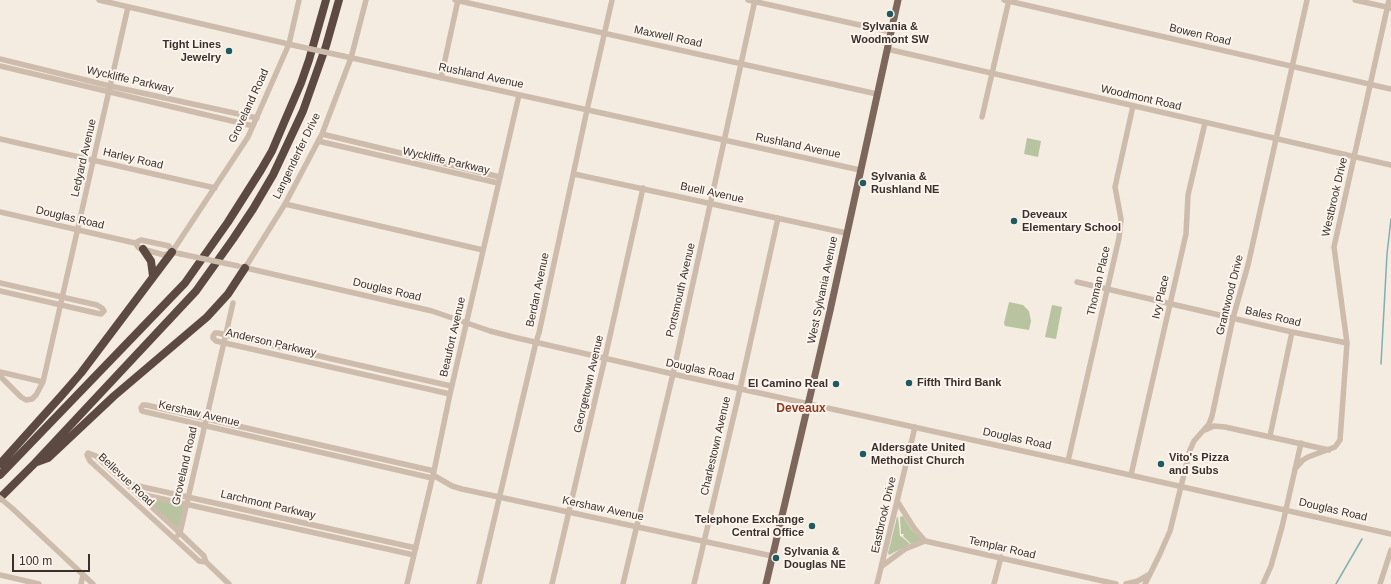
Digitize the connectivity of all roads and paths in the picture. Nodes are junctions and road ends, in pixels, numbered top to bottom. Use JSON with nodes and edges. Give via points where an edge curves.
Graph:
{"nodes":[{"id":1,"x":99,"y":0,"type":"edge"},
{"id":2,"x":299,"y":0,"type":"edge"},
{"id":3,"x":326,"y":0,"type":"edge"},
{"id":4,"x":339,"y":0,"type":"edge"},
{"id":5,"x":366,"y":0,"type":"edge"},
{"id":6,"x":457,"y":0,"type":"edge"},
{"id":7,"x":612,"y":0,"type":"edge"},
{"id":8,"x":748,"y":0,"type":"edge"},
{"id":9,"x":898,"y":0,"type":"edge"},
{"id":10,"x":1007,"y":0,"type":"edge"},
{"id":11,"x":1307,"y":0,"type":"edge"},
{"id":12,"x":1355,"y":0,"type":"edge"},
{"id":13,"x":1389,"y":0,"type":"edge"},
{"id":14,"x":755,"y":1,"type":"edge"},
{"id":15,"x":128,"y":7,"type":"junction"},
{"id":16,"x":1389,"y":8,"type":"edge"},
{"id":17,"x":891,"y":32,"type":"junction"},
{"id":18,"x":605,"y":33,"type":"junction"},
{"id":19,"x":289,"y":44,"type":"junction"},
{"id":20,"x":887,"y":49,"type":"junction"},
{"id":21,"x":351,"y":58,"type":"junction"},
{"id":22,"x":0,"y":59,"type":"edge"},
{"id":23,"x":741,"y":64,"type":"junction"},
{"id":24,"x":0,"y":66,"type":"edge"},
{"id":25,"x":1292,"y":66,"type":"junction"},
{"id":26,"x":992,"y":74,"type":"junction"},
{"id":27,"x":441,"y":78,"type":"junction"},
{"id":28,"x":1370,"y":85,"type":"junction"},
{"id":29,"x":110,"y":86,"type":"junction"},
{"id":30,"x":1391,"y":89,"type":"edge"},
{"id":31,"x":108,"y":92,"type":"junction"},
{"id":32,"x":877,"y":94,"type":"junction"},
{"id":33,"x":519,"y":95,"type":"junction"},
{"id":34,"x":1133,"y":106,"type":"junction"},
{"id":35,"x":587,"y":110,"type":"junction"},
{"id":36,"x":982,"y":117,"type":"dead end"},
{"id":37,"x":256,"y":118,"type":"junction"},
{"id":38,"x":1205,"y":123,"type":"junction"},
{"id":39,"x":253,"y":126,"type":"junction"},
{"id":40,"x":322,"y":134,"type":"junction"},
{"id":41,"x":0,"y":139,"type":"edge"},
{"id":42,"x":1275,"y":139,"type":"junction"},
{"id":43,"x":724,"y":140,"type":"junction"},
{"id":44,"x":318,"y":141,"type":"junction"},
{"id":45,"x":1354,"y":156,"type":"junction"},
{"id":46,"x":94,"y":160,"type":"junction"},
{"id":47,"x":1391,"y":165,"type":"edge"},
{"id":48,"x":860,"y":170,"type":"junction"},
{"id":49,"x":574,"y":174,"type":"junction"},
{"id":50,"x":500,"y":177,"type":"junction"},
{"id":51,"x":498,"y":183,"type":"junction"},
{"id":52,"x":215,"y":188,"type":"junction"},
{"id":53,"x":643,"y":188,"type":"junction"},
{"id":54,"x":711,"y":203,"type":"junction"},
{"id":55,"x":285,"y":204,"type":"junction"},
{"id":56,"x":0,"y":212,"type":"edge"},
{"id":57,"x":778,"y":218,"type":"junction"},
{"id":58,"x":78,"y":230,"type":"junction"},
{"id":59,"x":846,"y":233,"type":"junction"},
{"id":60,"x":135,"y":243,"type":"junction"},
{"id":61,"x":144,"y":249,"type":"junction"},
{"id":62,"x":483,"y":250,"type":"junction"},
{"id":63,"x":172,"y":252,"type":"junction"},
{"id":64,"x":242,"y":267,"type":"junction"},
{"id":65,"x":153,"y":276,"type":"junction"},
{"id":66,"x":1077,"y":282,"type":"dead end"},
{"id":67,"x":0,"y":284,"type":"edge"},
{"id":68,"x":1107,"y":290,"type":"junction"},
{"id":69,"x":0,"y":291,"type":"edge"},
{"id":70,"x":62,"y":297,"type":"junction"},
{"id":71,"x":233,"y":303,"type":"dead end"},
{"id":72,"x":61,"y":304,"type":"junction"},
{"id":73,"x":1170,"y":304,"type":"junction"},
{"id":74,"x":1233,"y":318,"type":"junction"},
{"id":75,"x":467,"y":323,"type":"junction"},
{"id":76,"x":1292,"y":332,"type":"junction"},
{"id":77,"x":226,"y":335,"type":"junction"},
{"id":78,"x":536,"y":342,"type":"junction"},
{"id":79,"x":224,"y":343,"type":"junction"},
{"id":80,"x":1347,"y":343,"type":"junction"},
{"id":81,"x":605,"y":358,"type":"junction"},
{"id":82,"x":0,"y":368,"type":"edge"},
{"id":83,"x":2,"y":374,"type":"edge"},
{"id":84,"x":673,"y":374,"type":"junction"},
{"id":85,"x":43,"y":382,"type":"junction"},
{"id":86,"x":451,"y":386,"type":"junction"},
{"id":87,"x":740,"y":389,"type":"junction"},
{"id":88,"x":450,"y":394,"type":"junction"},
{"id":89,"x":808,"y":403,"type":"junction"},
{"id":90,"x":206,"y":418,"type":"junction"},
{"id":91,"x":205,"y":425,"type":"junction"},
{"id":92,"x":915,"y":427,"type":"junction"},
{"id":93,"x":1205,"y":430,"type":"junction"},
{"id":94,"x":1270,"y":436,"type":"junction"},
{"id":95,"x":1301,"y":443,"type":"junction"},
{"id":96,"x":1329,"y":450,"type":"junction"},
{"id":97,"x":1068,"y":461,"type":"junction"},
{"id":98,"x":34,"y":463,"type":"junction"},
{"id":99,"x":0,"y":464,"type":"edge"},
{"id":100,"x":1295,"y":469,"type":"junction"},
{"id":101,"x":0,"y":475,"type":"edge"},
{"id":102,"x":433,"y":475,"type":"junction"},
{"id":103,"x":1131,"y":475,"type":"junction"},
{"id":104,"x":121,"y":485,"type":"junction"},
{"id":105,"x":1181,"y":486,"type":"junction"},
{"id":106,"x":134,"y":493,"type":"junction"},
{"id":107,"x":500,"y":497,"type":"junction"},
{"id":108,"x":0,"y":498,"type":"edge"},
{"id":109,"x":130,"y":498,"type":"junction"},
{"id":110,"x":187,"y":500,"type":"junction"},
{"id":111,"x":897,"y":501,"type":"junction"},
{"id":112,"x":1285,"y":510,"type":"junction"},
{"id":113,"x":569,"y":512,"type":"junction"},
{"id":114,"x":636,"y":526,"type":"junction"},
{"id":115,"x":180,"y":533,"type":"junction"},
{"id":116,"x":1391,"y":534,"type":"edge"},
{"id":117,"x":175,"y":539,"type":"junction"},
{"id":118,"x":925,"y":541,"type":"junction"},
{"id":119,"x":704,"y":542,"type":"junction"},
{"id":120,"x":416,"y":548,"type":"junction"},
{"id":121,"x":1391,"y":550,"type":"edge"},
{"id":122,"x":414,"y":555,"type":"junction"},
{"id":123,"x":772,"y":556,"type":"junction"},
{"id":124,"x":1001,"y":557,"type":"junction"},
{"id":125,"x":206,"y":562,"type":"junction"},
{"id":126,"x":882,"y":566,"type":"junction"},
{"id":127,"x":1150,"y":574,"type":"junction"},
{"id":128,"x":0,"y":575,"type":"edge"},
{"id":129,"x":83,"y":575,"type":"junction"},
{"id":130,"x":1074,"y":575,"type":"junction"},
{"id":131,"x":39,"y":584,"type":"edge"},
{"id":132,"x":81,"y":584,"type":"edge"},
{"id":133,"x":93,"y":584,"type":"edge"},
{"id":134,"x":229,"y":584,"type":"edge"},
{"id":135,"x":407,"y":584,"type":"edge"},
{"id":136,"x":479,"y":584,"type":"edge"},
{"id":137,"x":552,"y":584,"type":"edge"},
{"id":138,"x":623,"y":584,"type":"edge"},
{"id":139,"x":694,"y":584,"type":"edge"},
{"id":140,"x":766,"y":584,"type":"edge"},
{"id":141,"x":877,"y":584,"type":"edge"},
{"id":142,"x":994,"y":584,"type":"edge"},
{"id":143,"x":1091,"y":584,"type":"edge"},
{"id":144,"x":1116,"y":584,"type":"edge"},
{"id":145,"x":1126,"y":584,"type":"edge"},
{"id":146,"x":1145,"y":584,"type":"edge"},
{"id":147,"x":1263,"y":584,"type":"edge"},
{"id":148,"x":1380,"y":584,"type":"edge"}],
"edges":[{"from":1,"to":15,"type":"street","name":"Rushland Avenue"},
{"from":2,"to":19,"type":"street","name":"Groveland Road"},
{"from":3,"to":101,"type":"highway","via":[[309,60],[272,151],[228,222],[185,283]]},
{"from":4,"to":98,"type":"highway","via":[[303,111],[253,209],[196,290]]},
{"from":5,"to":21,"type":"street","name":"Langenderfer Drive"},
{"from":6,"to":18,"type":"street","name":"Maxwell Road"},
{"from":6,"to":27,"type":"street"},
{"from":7,"to":18,"type":"street","name":"Berdan Avenue"},
{"from":8,"to":14,"type":"street"},
{"from":9,"to":17,"type":"main road","name":"West Sylvania Avenue"},
{"from":10,"to":25,"type":"street","name":"Bowen Road"},
{"from":10,"to":26,"type":"street"},
{"from":11,"to":25,"type":"street","name":"Grantwood Drive"},
{"from":12,"to":16,"type":"street"},
{"from":13,"to":16,"type":"street","name":"Westbrook Drive"},
{"from":14,"to":17,"type":"street"},
{"from":14,"to":23,"type":"street","name":"Portsmouth Avenue"},
{"from":15,"to":19,"type":"street","name":"Rushland Avenue"},
{"from":15,"to":29,"type":"street","name":"Ledyard Avenue"},
{"from":16,"to":28,"type":"street","name":"Westbrook Drive"},
{"from":17,"to":20,"type":"main road","name":"West Sylvania Avenue"},
{"from":18,"to":23,"type":"street","name":"Maxwell Road"},
{"from":18,"to":35,"type":"street","name":"Berdan Avenue"},
{"from":19,"to":21,"type":"street","name":"Rushland Avenue","bridge":true},
{"from":19,"to":37,"type":"street","name":"Groveland Road"},
{"from":20,"to":26,"type":"street","name":"Woodmont Road"},
{"from":20,"to":32,"type":"main road","name":"West Sylvania Avenue"},
{"from":21,"to":27,"type":"street","name":"Rushland Avenue"},
{"from":21,"to":40,"type":"street","name":"Langenderfer Drive"},
{"from":22,"to":29,"type":"street","name":"Wyckliffe Parkway"},
{"from":23,"to":32,"type":"street","name":"Maxwell Road"},
{"from":23,"to":43,"type":"street","name":"Portsmouth Avenue"},
{"from":24,"to":31,"type":"street","name":"Wyckliffe Parkway"},
{"from":25,"to":28,"type":"street","name":"Bowen Road"},
{"from":25,"to":42,"type":"street","name":"Grantwood Drive"},
{"from":26,"to":34,"type":"street","name":"Woodmont Road"},
{"from":26,"to":36,"type":"street"},
{"from":27,"to":33,"type":"street","name":"Rushland Avenue"},
{"from":28,"to":30,"type":"street","name":"Bowen Road"},
{"from":28,"to":45,"type":"street","name":"Westbrook Drive"},
{"from":29,"to":31,"type":"street","name":"Ledyard Avenue"},
{"from":29,"to":37,"type":"street","name":"Wyckliffe Parkway"},
{"from":31,"to":39,"type":"street","name":"Wyckliffe Parkway"},
{"from":31,"to":46,"type":"street","name":"Ledyard Avenue"},
{"from":32,"to":48,"type":"main road","name":"West Sylvania Avenue"},
{"from":33,"to":35,"type":"street","name":"Rushland Avenue"},
{"from":33,"to":50,"type":"street","name":"Beaufort Avenue"},
{"from":34,"to":38,"type":"street","name":"Woodmont Road"},
{"from":34,"to":68,"type":"street","name":"Thoman Place","via":[[1115,187],[1121,219]]},
{"from":35,"to":43,"type":"street","name":"Rushland Avenue"},
{"from":35,"to":49,"type":"street","name":"Berdan Avenue"},
{"from":37,"to":39,"type":"street","name":"Groveland Road"},
{"from":38,"to":42,"type":"street","name":"Woodmont Road"},
{"from":38,"to":73,"type":"street","name":"Ivy Place","via":[[1188,195],[1186,234]]},
{"from":39,"to":52,"type":"street","name":"Groveland Road"},
{"from":40,"to":44,"type":"street","name":"Langenderfer Drive"},
{"from":40,"to":50,"type":"street","name":"Wyckliffe Parkway"},
{"from":41,"to":46,"type":"street","name":"Harley Road"},
{"from":42,"to":45,"type":"street","name":"Woodmont Road"},
{"from":42,"to":74,"type":"street","name":"Grantwood Drive","via":[[1248,264]]},
{"from":43,"to":48,"type":"street","name":"Rushland Avenue"},
{"from":43,"to":54,"type":"street","name":"Portsmouth Avenue"},
{"from":44,"to":51,"type":"street","name":"Wyckliffe Parkway"},
{"from":44,"to":55,"type":"street","name":"Langenderfer Drive"},
{"from":45,"to":47,"type":"street","name":"Woodmont Road"},
{"from":45,"to":80,"type":"street","name":"Westbrook Drive","via":[[1334,247]]},
{"from":46,"to":52,"type":"street","name":"Harley Road"},
{"from":46,"to":58,"type":"street","name":"Ledyard Avenue"},
{"from":48,"to":59,"type":"main road","name":"West Sylvania Avenue"},
{"from":49,"to":53,"type":"street","name":"Buell Avenue"},
{"from":49,"to":78,"type":"street","name":"Berdan Avenue"},
{"from":50,"to":51,"type":"street","name":"Beaufort Avenue"},
{"from":51,"to":62,"type":"street","name":"Beaufort Avenue"},
{"from":52,"to":63,"type":"street","name":"Groveland Road"},
{"from":53,"to":54,"type":"street","name":"Buell Avenue"},
{"from":53,"to":81,"type":"street","name":"Georgetown Avenue"},
{"from":54,"to":57,"type":"street","name":"Buell Avenue"},
{"from":54,"to":84,"type":"street","name":"Portsmouth Avenue"},
{"from":55,"to":62,"type":"street"},
{"from":55,"to":64,"type":"street","name":"Langenderfer Drive"},
{"from":56,"to":58,"type":"street","name":"Douglas Road"},
{"from":57,"to":59,"type":"street","name":"Buell Avenue"},
{"from":57,"to":87,"type":"street","name":"Charlestown Avenue"},
{"from":58,"to":60,"type":"street","name":"Douglas Road"},
{"from":58,"to":70,"type":"street","name":"Ledyard Avenue"},
{"from":59,"to":89,"type":"main road","name":"West Sylvania Avenue"},
{"from":60,"to":61,"type":"street","name":"Douglas Road"},
{"from":60,"to":63,"type":"street","name":"Douglas Road","via":[[141,240],[169,246]]},
{"from":61,"to":63,"type":"street","name":"Douglas Road","via":[[164,255]]},
{"from":61,"to":65,"type":"highway","via":[[151,261]]},
{"from":62,"to":75,"type":"street","name":"Beaufort Avenue"},
{"from":63,"to":64,"type":"street","name":"Douglas Road","bridge":true},
{"from":63,"to":65,"type":"highway"},
{"from":64,"to":75,"type":"street","name":"Douglas Road","via":[[432,311]]},
{"from":64,"to":98,"type":"highway","via":[[228,294],[207,317],[114,396],[48,458]]},
{"from":65,"to":99,"type":"highway","via":[[81,373]]},
{"from":66,"to":68,"type":"street","name":"Bales Road"},
{"from":67,"to":70,"type":"street"},
{"from":68,"to":73,"type":"street","name":"Bales Road"},
{"from":68,"to":97,"type":"street","name":"Thoman Place"},
{"from":69,"to":72,"type":"street"},
{"from":70,"to":72,"type":"street","name":"Ledyard Avenue"},
{"from":70,"to":72,"type":"street","via":[[97,305],[104,311],[101,314]]},
{"from":71,"to":77,"type":"street","name":"Groveland Road"},
{"from":72,"to":85,"type":"street","name":"Ledyard Avenue"},
{"from":73,"to":74,"type":"street","name":"Bales Road"},
{"from":73,"to":103,"type":"street","name":"Ivy Place"},
{"from":74,"to":76,"type":"street","name":"Bales Road"},
{"from":74,"to":93,"type":"street","name":"Grantwood Drive","via":[[1212,416]]},
{"from":75,"to":78,"type":"street","name":"Douglas Road"},
{"from":75,"to":86,"type":"street","name":"Beaufort Avenue"},
{"from":76,"to":80,"type":"street","name":"Bales Road"},
{"from":76,"to":94,"type":"street"},
{"from":77,"to":79,"type":"street","name":"Groveland Road"},
{"from":77,"to":79,"type":"street","name":"Anderson Parkway","via":[[215,333],[213,336],[216,341]]},
{"from":77,"to":86,"type":"street","name":"Anderson Parkway"},
{"from":78,"to":81,"type":"street","name":"Douglas Road"},
{"from":78,"to":107,"type":"street","name":"Berdan Avenue"},
{"from":79,"to":88,"type":"street","name":"Anderson Parkway"},
{"from":79,"to":90,"type":"street","name":"Groveland Road"},
{"from":80,"to":96,"type":"street","name":"Westbrook Drive","via":[[1340,440]]},
{"from":81,"to":84,"type":"street","name":"Douglas Road"},
{"from":81,"to":113,"type":"street","name":"Georgetown Avenue"},
{"from":82,"to":83,"type":"street"},
{"from":83,"to":85,"type":"street"},
{"from":83,"to":85,"type":"street","name":"Ledyard Avenue","via":[[26,400],[36,395]]},
{"from":84,"to":87,"type":"street","name":"Douglas Road"},
{"from":84,"to":114,"type":"street","name":"Portsmouth Avenue"},
{"from":86,"to":88,"type":"street","name":"Beaufort Avenue"},
{"from":87,"to":89,"type":"street","name":"Douglas Road"},
{"from":87,"to":119,"type":"street","name":"Charlestown Avenue"},
{"from":88,"to":102,"type":"street","name":"Beaufort Avenue"},
{"from":89,"to":92,"type":"street","name":"Douglas Road"},
{"from":89,"to":123,"type":"main road","name":"West Sylvania Avenue"},
{"from":90,"to":91,"type":"street","name":"Groveland Road"},
{"from":90,"to":91,"type":"street","name":"Kershaw Avenue","via":[[146,405],[141,408],[142,411]]},
{"from":90,"to":102,"type":"street","name":"Kershaw Avenue"},
{"from":91,"to":102,"type":"street","name":"Kershaw Avenue"},
{"from":91,"to":110,"type":"street","name":"Groveland Road"},
{"from":92,"to":97,"type":"street","name":"Douglas Road"},
{"from":92,"to":111,"type":"street","name":"Eastbrook Drive"},
{"from":93,"to":94,"type":"street","via":[[1222,426]]},
{"from":93,"to":105,"type":"street","name":"Grantwood Drive","via":[[1194,441],[1190,450]]},
{"from":94,"to":95,"type":"street"},
{"from":95,"to":96,"type":"street"},
{"from":95,"to":100,"type":"street"},
{"from":96,"to":100,"type":"street","via":[[1303,460]]},
{"from":97,"to":103,"type":"street","name":"Douglas Road"},
{"from":98,"to":108,"type":"highway"},
{"from":100,"to":112,"type":"street"},
{"from":102,"to":107,"type":"street","name":"Kershaw Avenue","via":[[452,486]]},
{"from":102,"to":120,"type":"street","name":"Beaufort Avenue"},
{"from":103,"to":105,"type":"street","name":"Douglas Road"},
{"from":104,"to":104,"type":"street","name":"Bellevue Road","via":[[96,456],[88,453],[86,455]]},
{"from":104,"to":106,"type":"street","name":"Bellevue Road"},
{"from":104,"to":109,"type":"street","name":"Bellevue Road"},
{"from":104,"to":110,"type":"street","name":"Larchmont Parkway"},
{"from":105,"to":112,"type":"street","name":"Douglas Road"},
{"from":105,"to":127,"type":"street","name":"Grantwood Drive","via":[[1170,531]]},
{"from":106,"to":109,"type":"street"},
{"from":106,"to":110,"type":"street","name":"Larchmont Parkway"},
{"from":106,"to":115,"type":"street","name":"Bellevue Road"},
{"from":107,"to":113,"type":"street","name":"Kershaw Avenue"},
{"from":107,"to":136,"type":"street","name":"Berdan Avenue"},
{"from":108,"to":129,"type":"street","bridge":true},
{"from":109,"to":117,"type":"street","name":"Bellevue Road"},
{"from":110,"to":115,"type":"street","name":"Groveland Road"},
{"from":110,"to":120,"type":"street","name":"Larchmont Parkway"},
{"from":110,"to":122,"type":"street","name":"Larchmont Parkway"},
{"from":111,"to":118,"type":"street"},
{"from":111,"to":126,"type":"street","name":"Eastbrook Drive"},
{"from":112,"to":116,"type":"street","name":"Douglas Road"},
{"from":112,"to":147,"type":"street","via":[[1271,566]]},
{"from":113,"to":114,"type":"street","name":"Kershaw Avenue"},
{"from":113,"to":137,"type":"street","name":"Georgetown Avenue"},
{"from":114,"to":119,"type":"street","name":"Kershaw Avenue"},
{"from":114,"to":138,"type":"street","name":"Portsmouth Avenue"},
{"from":115,"to":117,"type":"street","name":"Groveland Road"},
{"from":115,"to":125,"type":"street","name":"Bellevue Road","via":[[204,556]]},
{"from":117,"to":125,"type":"street","name":"Bellevue Road","via":[[199,561]]},
{"from":118,"to":124,"type":"street","name":"Templar Road"},
{"from":118,"to":126,"type":"street","via":[[905,549]]},
{"from":119,"to":123,"type":"street","name":"Kershaw Avenue"},
{"from":119,"to":139,"type":"street","name":"Charlestown Avenue"},
{"from":120,"to":122,"type":"street","name":"Beaufort Avenue"},
{"from":121,"to":148,"type":"street"},
{"from":122,"to":135,"type":"street","name":"Beaufort Avenue"},
{"from":123,"to":140,"type":"main road","name":"West Sylvania Avenue"},
{"from":124,"to":130,"type":"street","name":"Templar Road"},
{"from":124,"to":142,"type":"street"},
{"from":125,"to":134,"type":"street","name":"Bellevue Road"},
{"from":126,"to":141,"type":"street","name":"Eastbrook Drive"},
{"from":127,"to":145,"type":"street"},
{"from":127,"to":146,"type":"street","name":"Grantwood Drive"},
{"from":128,"to":131,"type":"street"},
{"from":129,"to":132,"type":"street"},
{"from":129,"to":133,"type":"street"},
{"from":130,"to":143,"type":"street","name":"Templar Road"},
{"from":130,"to":144,"type":"street","name":"Templar Road"}]}
